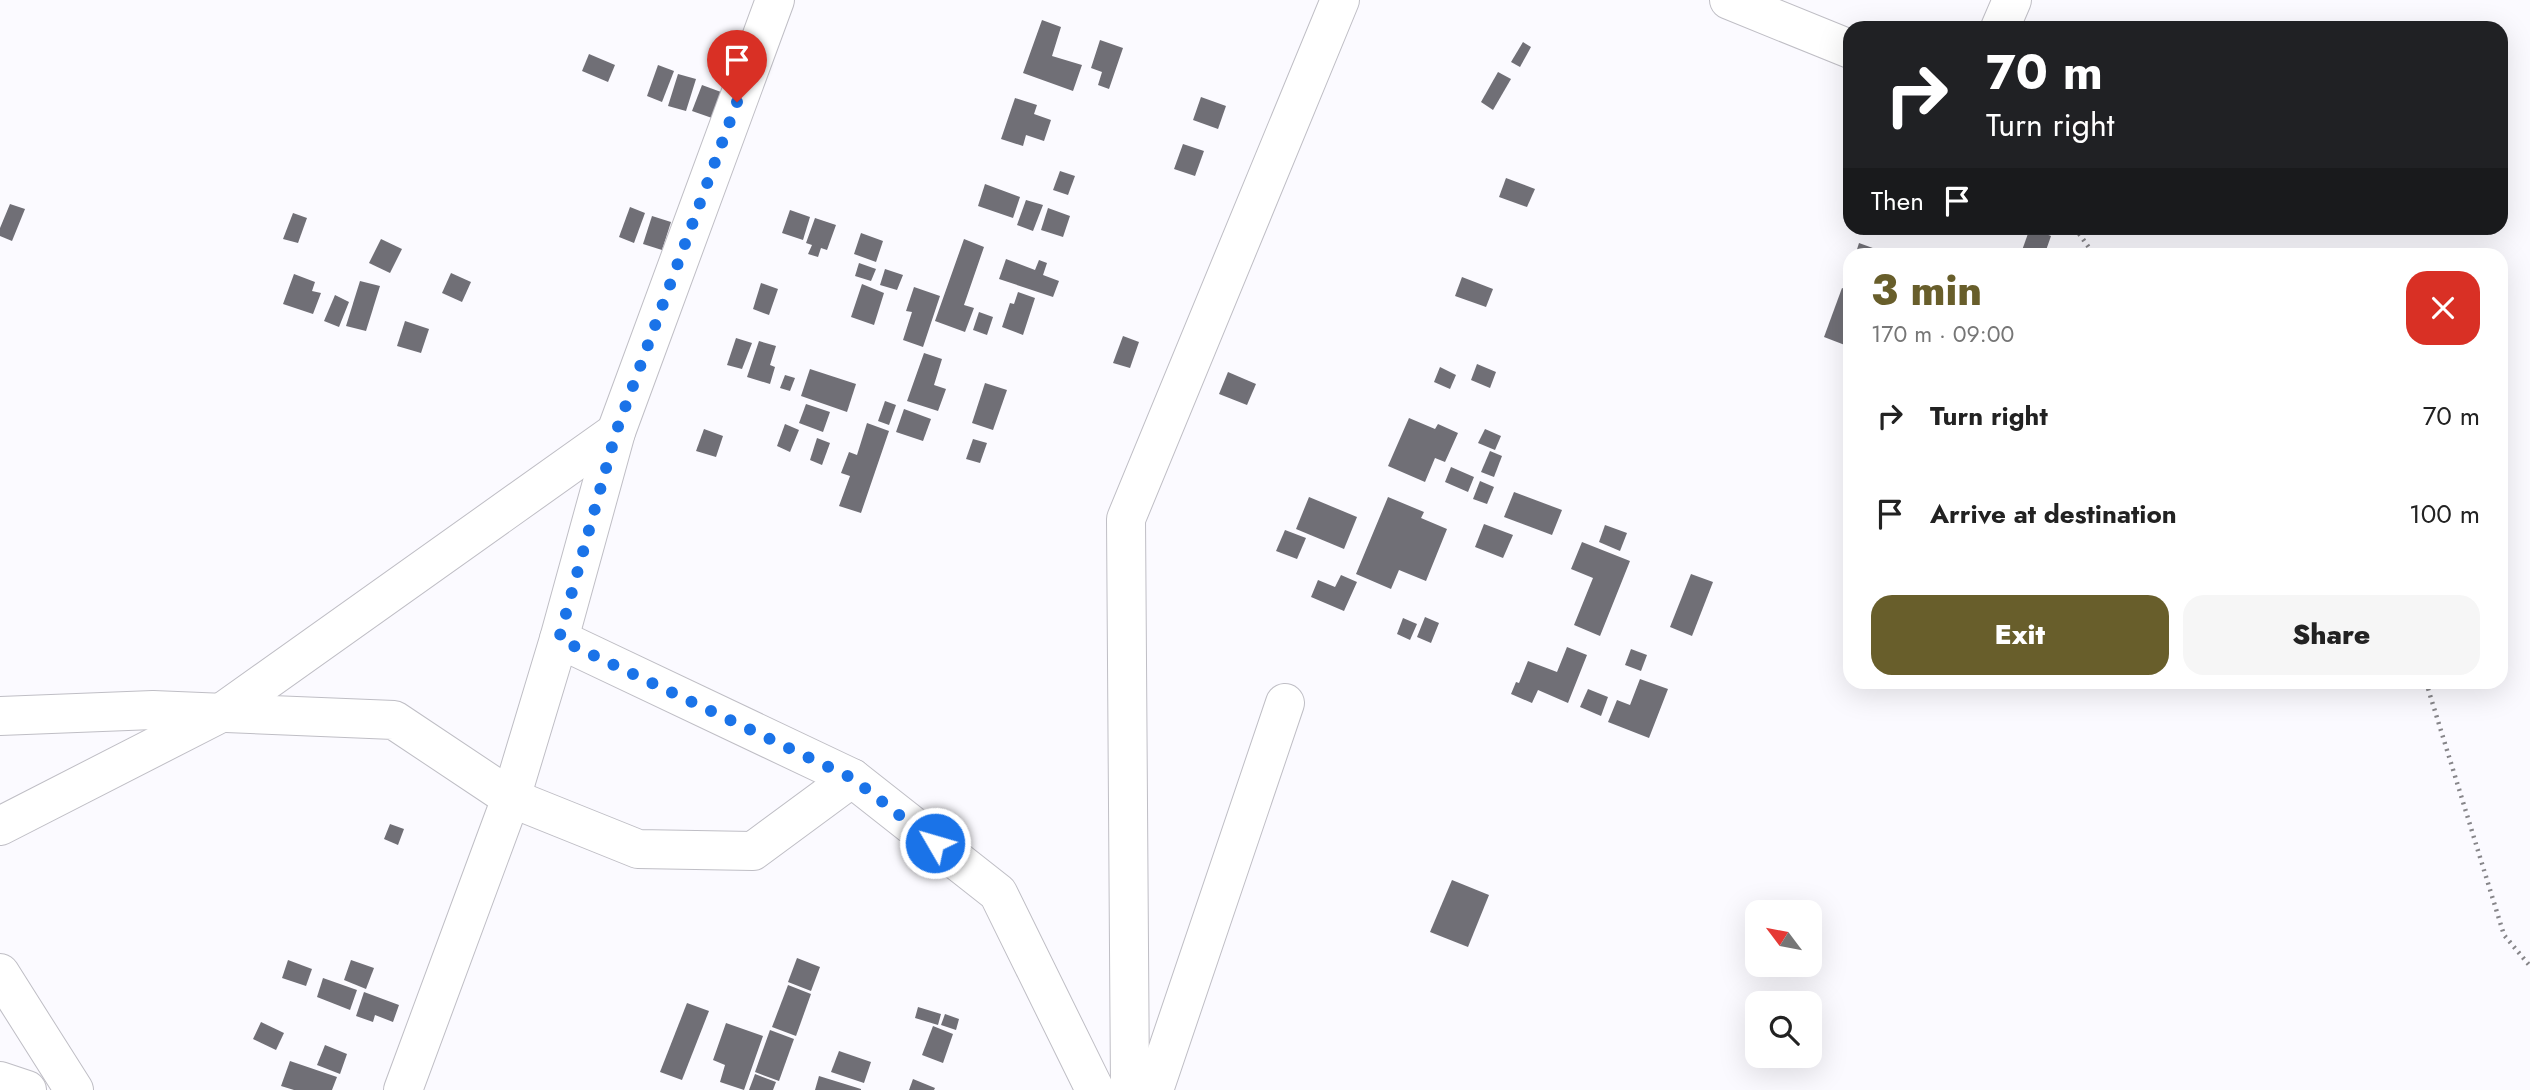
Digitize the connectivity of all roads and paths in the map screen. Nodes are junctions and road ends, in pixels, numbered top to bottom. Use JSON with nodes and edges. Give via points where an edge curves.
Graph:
{"nodes":[{"id":1,"x":775,"y":0,"type":"edge"},
{"id":2,"x":1340,"y":0,"type":"edge"},
{"id":3,"x":1729,"y":0,"type":"edge"},
{"id":4,"x":2011,"y":0,"type":"edge"},
{"id":5,"x":2003,"y":21,"type":"edge"},
{"id":6,"x":1843,"y":46,"type":"edge"},
{"id":7,"x":616,"y":432,"type":"junction"},
{"id":8,"x":559,"y":639,"type":"junction"},
{"id":9,"x":2428,"y":689,"type":"edge"},
{"id":10,"x":1285,"y":703,"type":"dead end"},
{"id":11,"x":221,"y":712,"type":"junction"},
{"id":12,"x":0,"y":716,"type":"edge"},
{"id":13,"x":852,"y":778,"type":"junction"},
{"id":14,"x":511,"y":798,"type":"junction"},
{"id":15,"x":0,"y":826,"type":"edge"},
{"id":16,"x":2530,"y":966,"type":"edge"},
{"id":17,"x":0,"y":973,"type":"edge"},
{"id":18,"x":0,"y":1081,"type":"edge"},
{"id":19,"x":27,"y":1090,"type":"edge"},
{"id":20,"x":74,"y":1090,"type":"edge"},
{"id":21,"x":403,"y":1090,"type":"edge"},
{"id":22,"x":1095,"y":1090,"type":"edge"},
{"id":23,"x":1129,"y":1090,"type":"edge"},
{"id":24,"x":1154,"y":1090,"type":"edge"}],
"edges":[{"from":1,"to":7,"type":"street"},
{"from":2,"to":23,"type":"street","via":[[1126,519]]},
{"from":3,"to":6,"type":"street"},
{"from":4,"to":5,"type":"street"},
{"from":7,"to":8,"type":"street"},
{"from":7,"to":11,"type":"street"},
{"from":8,"to":13,"type":"street"},
{"from":8,"to":14,"type":"street"},
{"from":9,"to":16,"type":"path","via":[[2504,935]]},
{"from":10,"to":24,"type":"street"},
{"from":11,"to":12,"type":"street"},
{"from":11,"to":14,"type":"street","via":[[394,720]]},
{"from":11,"to":15,"type":"street"},
{"from":13,"to":14,"type":"street","via":[[753,851],[638,849]]},
{"from":13,"to":22,"type":"street","via":[[998,893]]},
{"from":14,"to":21,"type":"street"},
{"from":17,"to":20,"type":"street"},
{"from":18,"to":19,"type":"street"}]}
